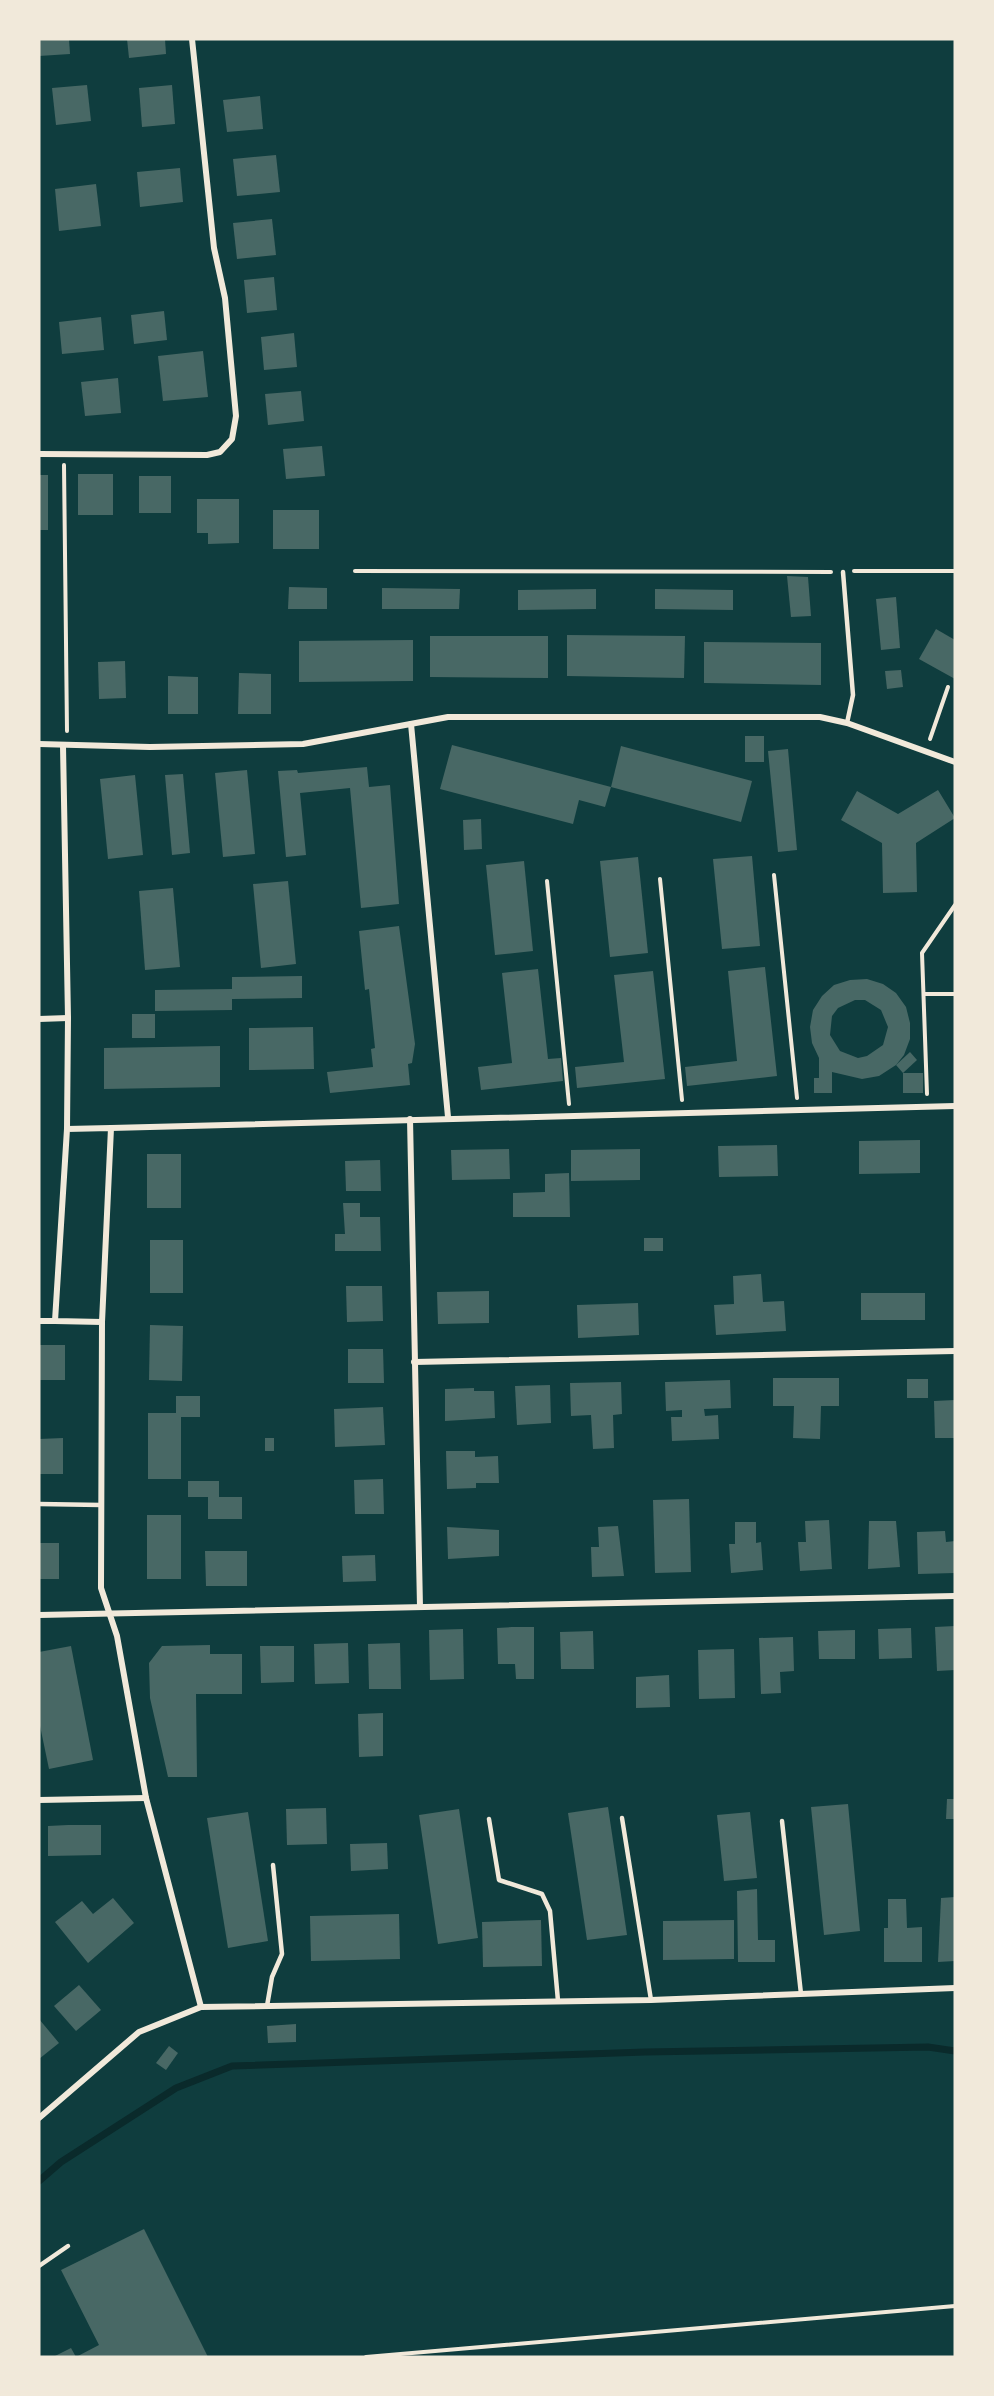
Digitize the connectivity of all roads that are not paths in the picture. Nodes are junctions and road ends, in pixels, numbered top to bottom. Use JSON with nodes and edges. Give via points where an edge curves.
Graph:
{"nodes":[{"id":1,"x":192,"y":39,"type":"edge"},
{"id":2,"x":39,"y":454,"type":"edge"},
{"id":3,"x":843,"y":572,"type":"road end"},
{"id":4,"x":847,"y":723,"type":"junction"},
{"id":5,"x":411,"y":724,"type":"junction"},
{"id":6,"x":39,"y":744,"type":"edge"},
{"id":7,"x":63,"y":746,"type":"junction"},
{"id":8,"x":955,"y":762,"type":"edge"},
{"id":9,"x":68,"y":1018,"type":"junction"},
{"id":10,"x":39,"y":1019,"type":"edge"},
{"id":11,"x":955,"y":1106,"type":"edge"},
{"id":12,"x":448,"y":1117,"type":"junction"},
{"id":13,"x":410,"y":1119,"type":"junction"},
{"id":14,"x":111,"y":1128,"type":"junction"},
{"id":15,"x":67,"y":1129,"type":"junction"},
{"id":16,"x":39,"y":1321,"type":"edge"},
{"id":17,"x":56,"y":1321,"type":"junction"},
{"id":18,"x":102,"y":1322,"type":"junction"},
{"id":19,"x":955,"y":1350,"type":"edge"},
{"id":20,"x":414,"y":1362,"type":"junction"},
{"id":21,"x":39,"y":1504,"type":"edge"},
{"id":22,"x":101,"y":1505,"type":"junction"},
{"id":23,"x":955,"y":1596,"type":"edge"},
{"id":24,"x":420,"y":1607,"type":"junction"},
{"id":25,"x":109,"y":1612,"type":"junction"},
{"id":26,"x":39,"y":1614,"type":"edge"},
{"id":27,"x":146,"y":1798,"type":"junction"},
{"id":28,"x":39,"y":1800,"type":"edge"},
{"id":29,"x":622,"y":1818,"type":"dead end"},
{"id":30,"x":489,"y":1819,"type":"dead end"},
{"id":31,"x":782,"y":1821,"type":"dead end"},
{"id":32,"x":273,"y":1865,"type":"dead end"},
{"id":33,"x":955,"y":1988,"type":"edge"},
{"id":34,"x":801,"y":1994,"type":"junction"},
{"id":35,"x":651,"y":2000,"type":"junction"},
{"id":36,"x":558,"y":2001,"type":"junction"},
{"id":37,"x":267,"y":2006,"type":"junction"},
{"id":38,"x":201,"y":2007,"type":"junction"},
{"id":39,"x":39,"y":2118,"type":"edge"},
{"id":40,"x":68,"y":2246,"type":"dead end"},
{"id":41,"x":39,"y":2266,"type":"edge"}],
"edges":[{"from":1,"to":2,"type":"street","via":[[214,248],[225,298],[236,416],[232,439],[220,452],[207,455]]},
{"from":3,"to":4,"type":"lane","via":[[853,695]]},
{"from":4,"to":5,"type":"street","via":[[820,717],[626,716],[448,717]]},
{"from":4,"to":8,"type":"street"},
{"from":5,"to":7,"type":"street","via":[[273,746]]},
{"from":5,"to":12,"type":"street"},
{"from":6,"to":7,"type":"street"},
{"from":7,"to":9,"type":"street"},
{"from":9,"to":10,"type":"street"},
{"from":9,"to":15,"type":"street"},
{"from":11,"to":12,"type":"street"},
{"from":12,"to":13,"type":"street"},
{"from":13,"to":14,"type":"street"},
{"from":13,"to":20,"type":"street"},
{"from":14,"to":15,"type":"street"},
{"from":14,"to":18,"type":"street"},
{"from":15,"to":17,"type":"street"},
{"from":16,"to":17,"type":"street"},
{"from":17,"to":18,"type":"street"},
{"from":18,"to":22,"type":"street"},
{"from":19,"to":20,"type":"street"},
{"from":20,"to":24,"type":"street"},
{"from":21,"to":22,"type":"lane"},
{"from":22,"to":25,"type":"street","via":[[101,1588]]},
{"from":23,"to":24,"type":"street"},
{"from":24,"to":25,"type":"street"},
{"from":25,"to":26,"type":"street"},
{"from":25,"to":27,"type":"street","via":[[117,1636]]},
{"from":27,"to":28,"type":"street"},
{"from":27,"to":38,"type":"street"},
{"from":29,"to":35,"type":"lane"},
{"from":30,"to":36,"type":"lane","via":[[500,1880],[543,1894],[550,1911]]},
{"from":31,"to":34,"type":"lane"},
{"from":32,"to":37,"type":"lane","via":[[282,1954],[272,1977]]},
{"from":33,"to":34,"type":"street"},
{"from":34,"to":35,"type":"street"},
{"from":35,"to":36,"type":"street"},
{"from":36,"to":37,"type":"street"},
{"from":37,"to":38,"type":"street"},
{"from":38,"to":39,"type":"street","via":[[139,2032]]},
{"from":40,"to":41,"type":"lane"}]}
